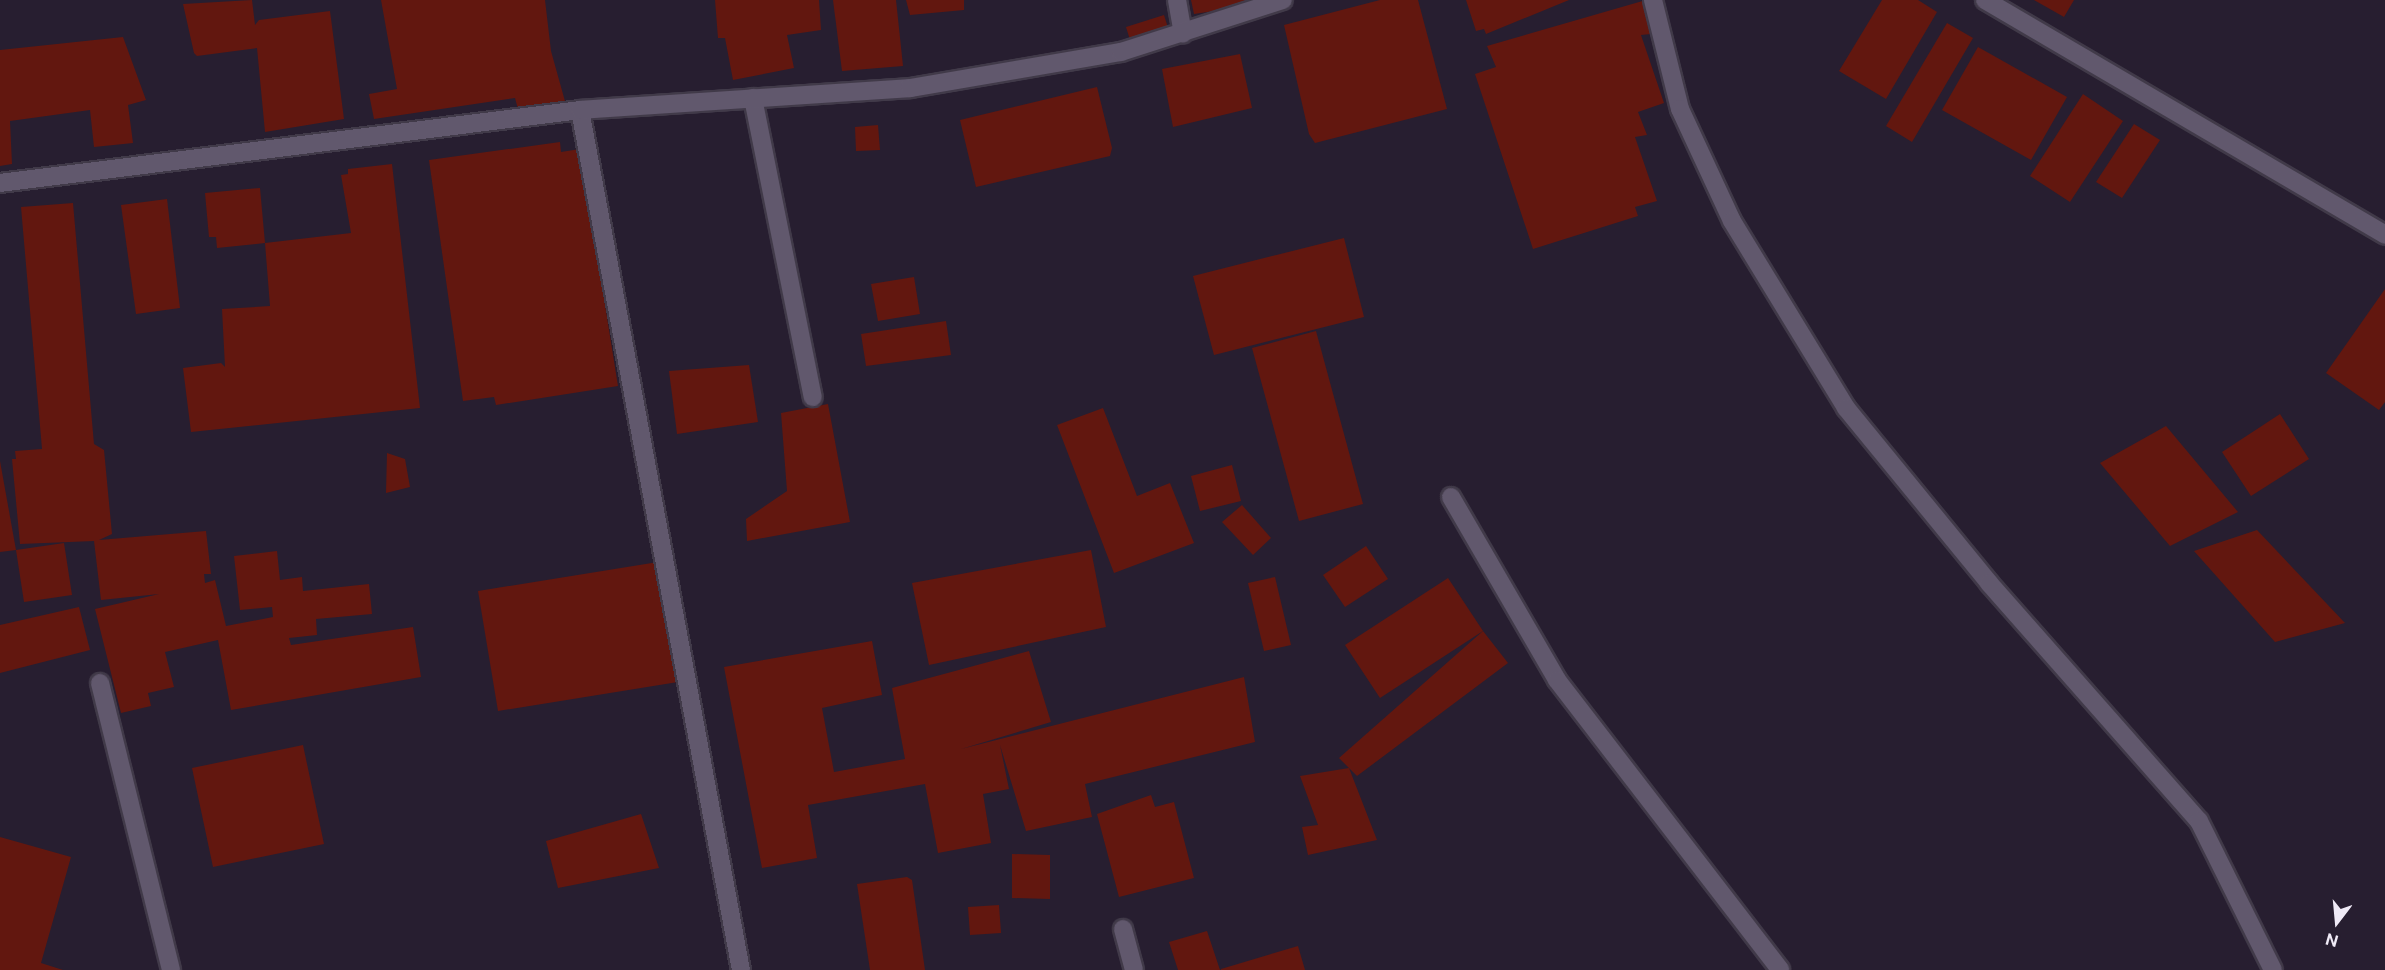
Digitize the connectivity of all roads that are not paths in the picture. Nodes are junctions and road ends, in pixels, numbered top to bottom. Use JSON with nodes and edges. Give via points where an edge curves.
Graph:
{"nodes":[{"id":1,"x":1177,"y":0,"type":"edge"},
{"id":2,"x":1283,"y":0,"type":"edge"},
{"id":3,"x":1653,"y":0,"type":"edge"},
{"id":4,"x":1985,"y":0,"type":"edge"},
{"id":5,"x":1183,"y":33,"type":"junction"},
{"id":6,"x":753,"y":98,"type":"junction"},
{"id":7,"x":580,"y":110,"type":"junction"},
{"id":8,"x":0,"y":183,"type":"edge"},
{"id":9,"x":2385,"y":235,"type":"edge"},
{"id":10,"x":813,"y":397,"type":"dead end"},
{"id":11,"x":1451,"y":497,"type":"dead end"},
{"id":12,"x":100,"y":683,"type":"dead end"},
{"id":13,"x":1123,"y":929,"type":"dead end"},
{"id":14,"x":171,"y":970,"type":"edge"},
{"id":15,"x":741,"y":970,"type":"edge"},
{"id":16,"x":1134,"y":970,"type":"edge"},
{"id":17,"x":1780,"y":970,"type":"edge"},
{"id":18,"x":2273,"y":970,"type":"edge"}],
"edges":[{"from":1,"to":5,"type":"street"},
{"from":2,"to":5,"type":"street"},
{"from":3,"to":18,"type":"street","via":[[1680,109],[1732,221],[1846,408],[1989,583],[2199,821]]},
{"from":4,"to":9,"type":"street"},
{"from":5,"to":6,"type":"street","via":[[1121,52],[910,88]]},
{"from":6,"to":7,"type":"street"},
{"from":6,"to":10,"type":"street"},
{"from":7,"to":8,"type":"street"},
{"from":7,"to":15,"type":"street"},
{"from":11,"to":17,"type":"street","via":[[1557,680]]},
{"from":12,"to":14,"type":"street"},
{"from":13,"to":16,"type":"street"}]}
